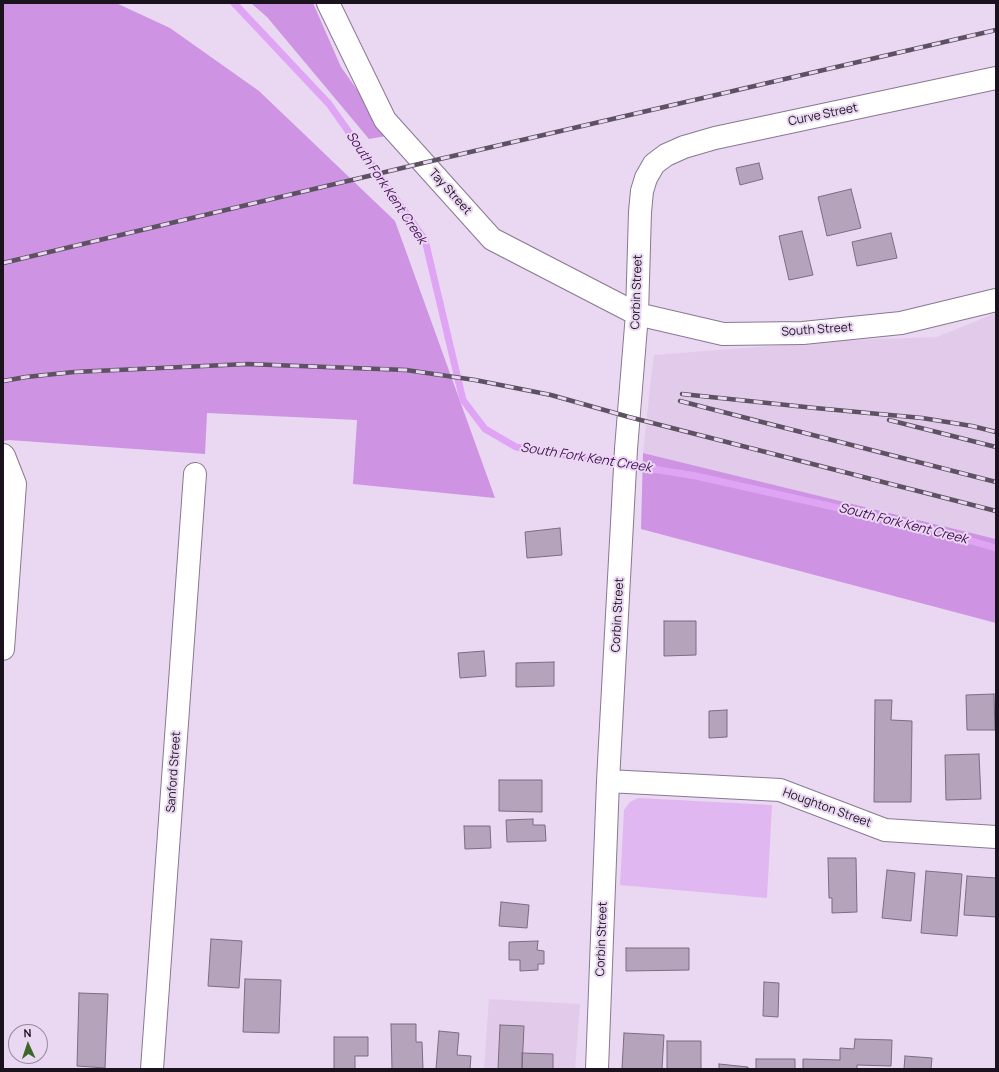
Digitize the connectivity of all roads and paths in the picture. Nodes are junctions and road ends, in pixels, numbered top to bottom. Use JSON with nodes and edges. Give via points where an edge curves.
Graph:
{"nodes":[{"id":1,"x":328,"y":3,"type":"edge"},
{"id":2,"x":996,"y":78,"type":"edge"},
{"id":3,"x":654,"y":164,"type":"joint"},
{"id":4,"x":996,"y":300,"type":"edge"},
{"id":5,"x":637,"y":314,"type":"junction"},
{"id":6,"x":3,"y":455,"type":"edge"},
{"id":7,"x":195,"y":474,"type":"dead end"},
{"id":8,"x":3,"y":649,"type":"edge"},
{"id":9,"x":608,"y":781,"type":"junction"},
{"id":10,"x":996,"y":837,"type":"edge"},
{"id":11,"x":152,"y":1069,"type":"edge"},
{"id":12,"x":598,"y":1069,"type":"edge"}],
"edges":[{"from":1,"to":5,"type":"street","name":"Tay Street","via":[[385,120],[492,239]]},
{"from":2,"to":3,"type":"street","name":"Curve Street","via":[[715,138],[684,147]]},
{"from":3,"to":5,"type":"street","name":"Corbin Street","via":[[642,191]]},
{"from":4,"to":5,"type":"street","name":"South Street","via":[[901,323],[803,333],[723,334]]},
{"from":5,"to":9,"type":"street","name":"Corbin Street","via":[[626,450]]},
{"from":6,"to":8,"type":"street","via":[[15,484]]},
{"from":7,"to":11,"type":"street","name":"Sanford Street"},
{"from":9,"to":10,"type":"street","name":"Houghton Street","via":[[780,790],[885,830]]},
{"from":9,"to":12,"type":"street","name":"Corbin Street"}]}
